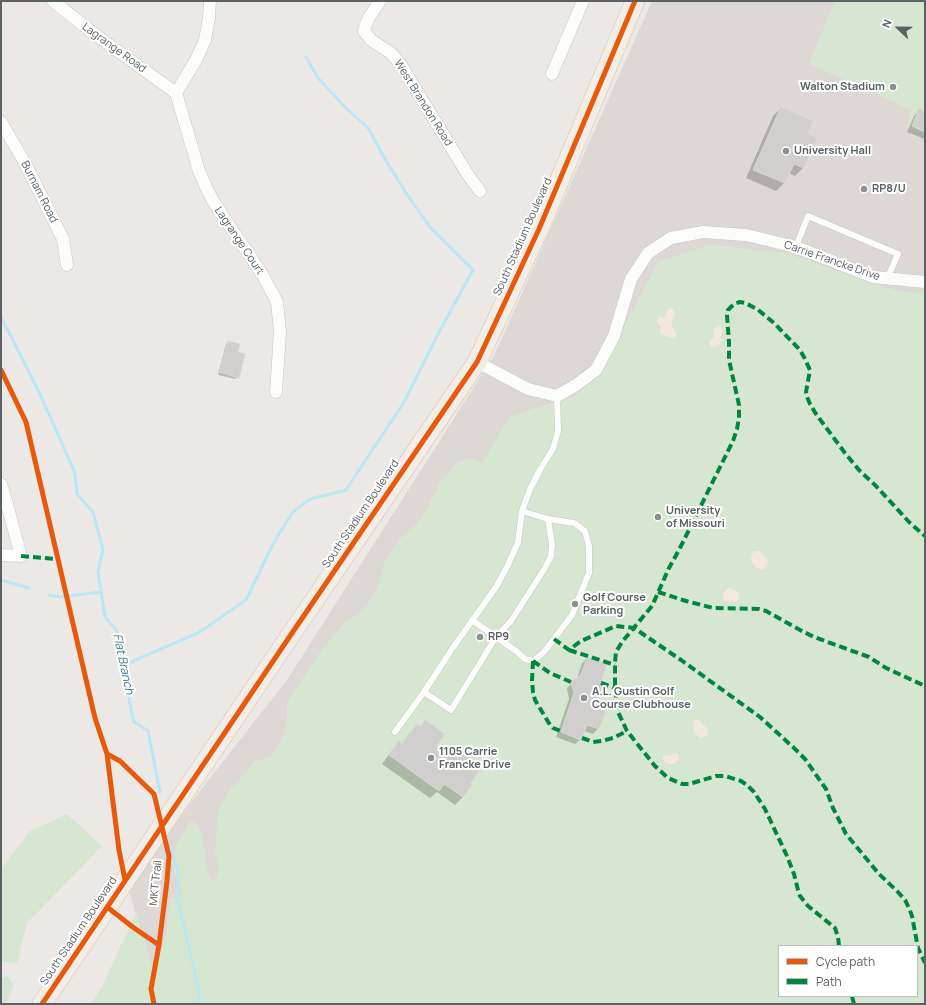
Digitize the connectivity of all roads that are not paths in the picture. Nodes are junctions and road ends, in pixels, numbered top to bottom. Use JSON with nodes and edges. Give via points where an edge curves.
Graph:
{"nodes":[{"id":1,"x":53,"y":1,"type":"edge"},
{"id":2,"x":210,"y":1,"type":"edge"},
{"id":3,"x":380,"y":1,"type":"edge"},
{"id":4,"x":583,"y":1,"type":"edge"},
{"id":5,"x":635,"y":1,"type":"edge"},
{"id":6,"x":552,"y":74,"type":"dead end"},
{"id":7,"x":176,"y":93,"type":"junction"},
{"id":8,"x":1,"y":122,"type":"edge"},
{"id":9,"x":480,"y":191,"type":"dead end"},
{"id":10,"x":796,"y":247,"type":"junction"},
{"id":11,"x":67,"y":265,"type":"dead end"},
{"id":12,"x":887,"y":279,"type":"junction"},
{"id":13,"x":925,"y":282,"type":"edge"},
{"id":14,"x":477,"y":362,"type":"junction"},
{"id":15,"x":276,"y":392,"type":"dead end"},
{"id":16,"x":558,"y":396,"type":"junction"},
{"id":17,"x":1,"y":484,"type":"edge"},
{"id":18,"x":522,"y":511,"type":"junction"},
{"id":19,"x":548,"y":519,"type":"junction"},
{"id":20,"x":1,"y":555,"type":"edge"},
{"id":21,"x":472,"y":620,"type":"junction"},
{"id":22,"x":496,"y":637,"type":"junction"},
{"id":23,"x":424,"y":692,"type":"junction"},
{"id":24,"x":395,"y":732,"type":"dead end"},
{"id":25,"x":42,"y":1004,"type":"edge"}],
"edges":[{"from":1,"to":7,"type":"street","name":"Lagrange Road","via":[[92,33]]},
{"from":2,"to":7,"type":"street","via":[[205,40]]},
{"from":3,"to":9,"type":"street","name":"West Brandon Road","via":[[368,19],[364,31],[372,40],[391,52],[401,64],[468,176]]},
{"from":4,"to":6,"type":"street"},
{"from":5,"to":14,"type":"main road","name":"South Stadium Boulevard","via":[[539,230]]},
{"from":7,"to":15,"type":"street","name":"Lagrange Court","via":[[199,171],[213,201],[262,274],[276,302],[280,332]]},
{"from":8,"to":11,"type":"street","name":"Burnam Road","via":[[25,163],[63,239]]},
{"from":10,"to":12,"type":"street","name":"Carrie Francke Drive","via":[[873,277]]},
{"from":10,"to":12,"type":"lane","via":[[808,216],[898,254]]},
{"from":10,"to":16,"type":"street","name":"Carrie Francke Drive","via":[[746,235],[704,232],[671,238],[648,253],[631,279],[614,336],[596,370]]},
{"from":12,"to":13,"type":"street","name":"Carrie Francke Drive"},
{"from":14,"to":16,"type":"street","via":[[528,389]]},
{"from":14,"to":25,"type":"main road","name":"South Stadium Boulevard"},
{"from":16,"to":18,"type":"lane","via":[[558,431],[553,449],[530,489]]},
{"from":17,"to":20,"type":"street","via":[[21,556]]},
{"from":18,"to":19,"type":"lane"},
{"from":18,"to":21,"type":"lane","via":[[518,542],[507,567],[496,588]]},
{"from":19,"to":22,"type":"lane","via":[[551,556],[511,621]]},
{"from":19,"to":22,"type":"lane","via":[[574,523],[585,531],[589,546],[589,573],[572,615],[544,652],[533,661],[524,659]]},
{"from":21,"to":22,"type":"lane"},
{"from":21,"to":23,"type":"lane"},
{"from":22,"to":23,"type":"lane","via":[[451,710]]},
{"from":23,"to":24,"type":"lane"}]}
